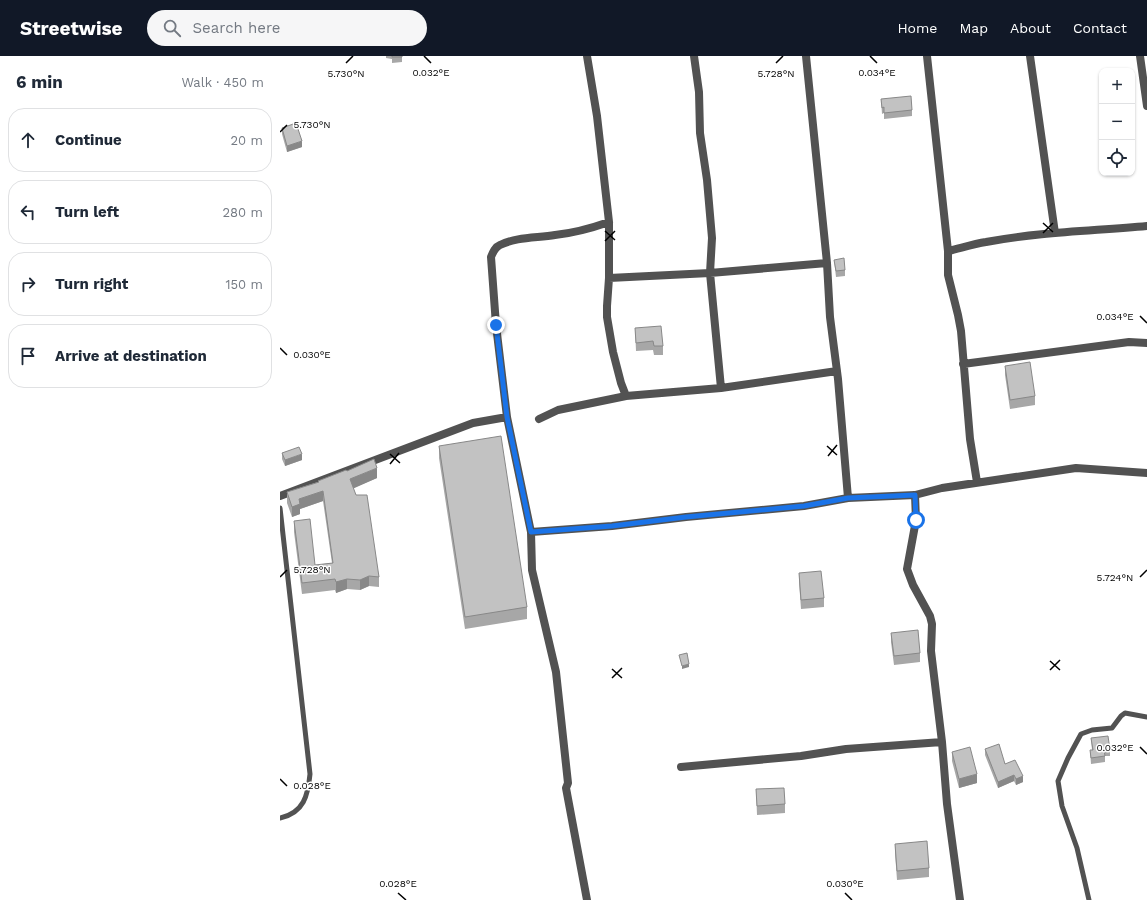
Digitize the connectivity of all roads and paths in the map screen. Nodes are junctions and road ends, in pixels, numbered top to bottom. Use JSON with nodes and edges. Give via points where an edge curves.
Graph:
{"nodes":[{"id":1,"x":587,"y":56,"type":"edge"},
{"id":2,"x":694,"y":56,"type":"edge"},
{"id":3,"x":806,"y":56,"type":"edge"},
{"id":4,"x":927,"y":56,"type":"edge"},
{"id":5,"x":1030,"y":56,"type":"edge"},
{"id":6,"x":1140,"y":56,"type":"edge"},
{"id":7,"x":1147,"y":106,"type":"edge"},
{"id":8,"x":609,"y":222,"type":"junction"},
{"id":9,"x":1147,"y":226,"type":"edge"},
{"id":10,"x":1055,"y":233,"type":"junction"},
{"id":11,"x":948,"y":251,"type":"junction"},
{"id":12,"x":827,"y":263,"type":"junction"},
{"id":13,"x":710,"y":272,"type":"junction"},
{"id":14,"x":609,"y":278,"type":"junction"},
{"id":15,"x":1147,"y":342,"type":"edge"},
{"id":16,"x":963,"y":364,"type":"junction"},
{"id":17,"x":838,"y":371,"type":"junction"},
{"id":18,"x":721,"y":388,"type":"junction"},
{"id":19,"x":626,"y":396,"type":"junction"},
{"id":20,"x":507,"y":417,"type":"junction"},
{"id":21,"x":539,"y":419,"type":"dead end"},
{"id":22,"x":1147,"y":473,"type":"edge"},
{"id":23,"x":977,"y":482,"type":"junction"},
{"id":24,"x":915,"y":495,"type":"junction"},
{"id":25,"x":280,"y":496,"type":"edge"},
{"id":26,"x":848,"y":498,"type":"junction"},
{"id":27,"x":280,"y":508,"type":"edge"},
{"id":28,"x":531,"y":532,"type":"junction"},
{"id":29,"x":1147,"y":716,"type":"edge"},
{"id":30,"x":942,"y":742,"type":"junction"},
{"id":31,"x":681,"y":767,"type":"dead end"},
{"id":32,"x":280,"y":818,"type":"edge"},
{"id":33,"x":587,"y":900,"type":"edge"},
{"id":34,"x":960,"y":900,"type":"edge"},
{"id":35,"x":1089,"y":900,"type":"edge"}],
"edges":[{"from":1,"to":8,"type":"street","via":[[597,116]]},
{"from":2,"to":13,"type":"street","via":[[712,238]]},
{"from":3,"to":12,"type":"street"},
{"from":4,"to":11,"type":"street"},
{"from":5,"to":10,"type":"street"},
{"from":6,"to":7,"type":"street"},
{"from":8,"to":14,"type":"street"},
{"from":8,"to":20,"type":"street","via":[[584,230],[519,240],[500,245],[493,250],[491,257],[496,325]]},
{"from":9,"to":10,"type":"street"},
{"from":10,"to":11,"type":"street","via":[[986,242]]},
{"from":11,"to":16,"type":"street","via":[[948,276],[958,315]]},
{"from":12,"to":13,"type":"street"},
{"from":12,"to":17,"type":"street","via":[[830,317]]},
{"from":13,"to":14,"type":"street"},
{"from":13,"to":18,"type":"street"},
{"from":14,"to":19,"type":"street","via":[[607,317],[620,383]]},
{"from":15,"to":16,"type":"street","via":[[1129,342]]},
{"from":16,"to":23,"type":"street"},
{"from":17,"to":18,"type":"street"},
{"from":17,"to":26,"type":"street"},
{"from":18,"to":19,"type":"street"},
{"from":19,"to":21,"type":"street","via":[[558,410]]},
{"from":20,"to":25,"type":"street","via":[[473,423]]},
{"from":20,"to":28,"type":"street"},
{"from":22,"to":23,"type":"street","via":[[1076,468]]},
{"from":23,"to":24,"type":"street"},
{"from":24,"to":26,"type":"street"},
{"from":24,"to":30,"type":"street","via":[[916,520],[907,569],[932,624],[932,651]]},
{"from":26,"to":28,"type":"street","via":[[804,506]]},
{"from":27,"to":32,"type":"lane","via":[[310,774],[303,803],[296,812]]},
{"from":28,"to":33,"type":"street","via":[[532,570],[556,672],[568,783],[566,788]]},
{"from":29,"to":35,"type":"lane","via":[[1125,713],[1112,728],[1081,734],[1058,781],[1062,806],[1077,848]]},
{"from":30,"to":31,"type":"street","via":[[846,749],[801,756]]},
{"from":30,"to":34,"type":"street","via":[[947,804]]}]}
